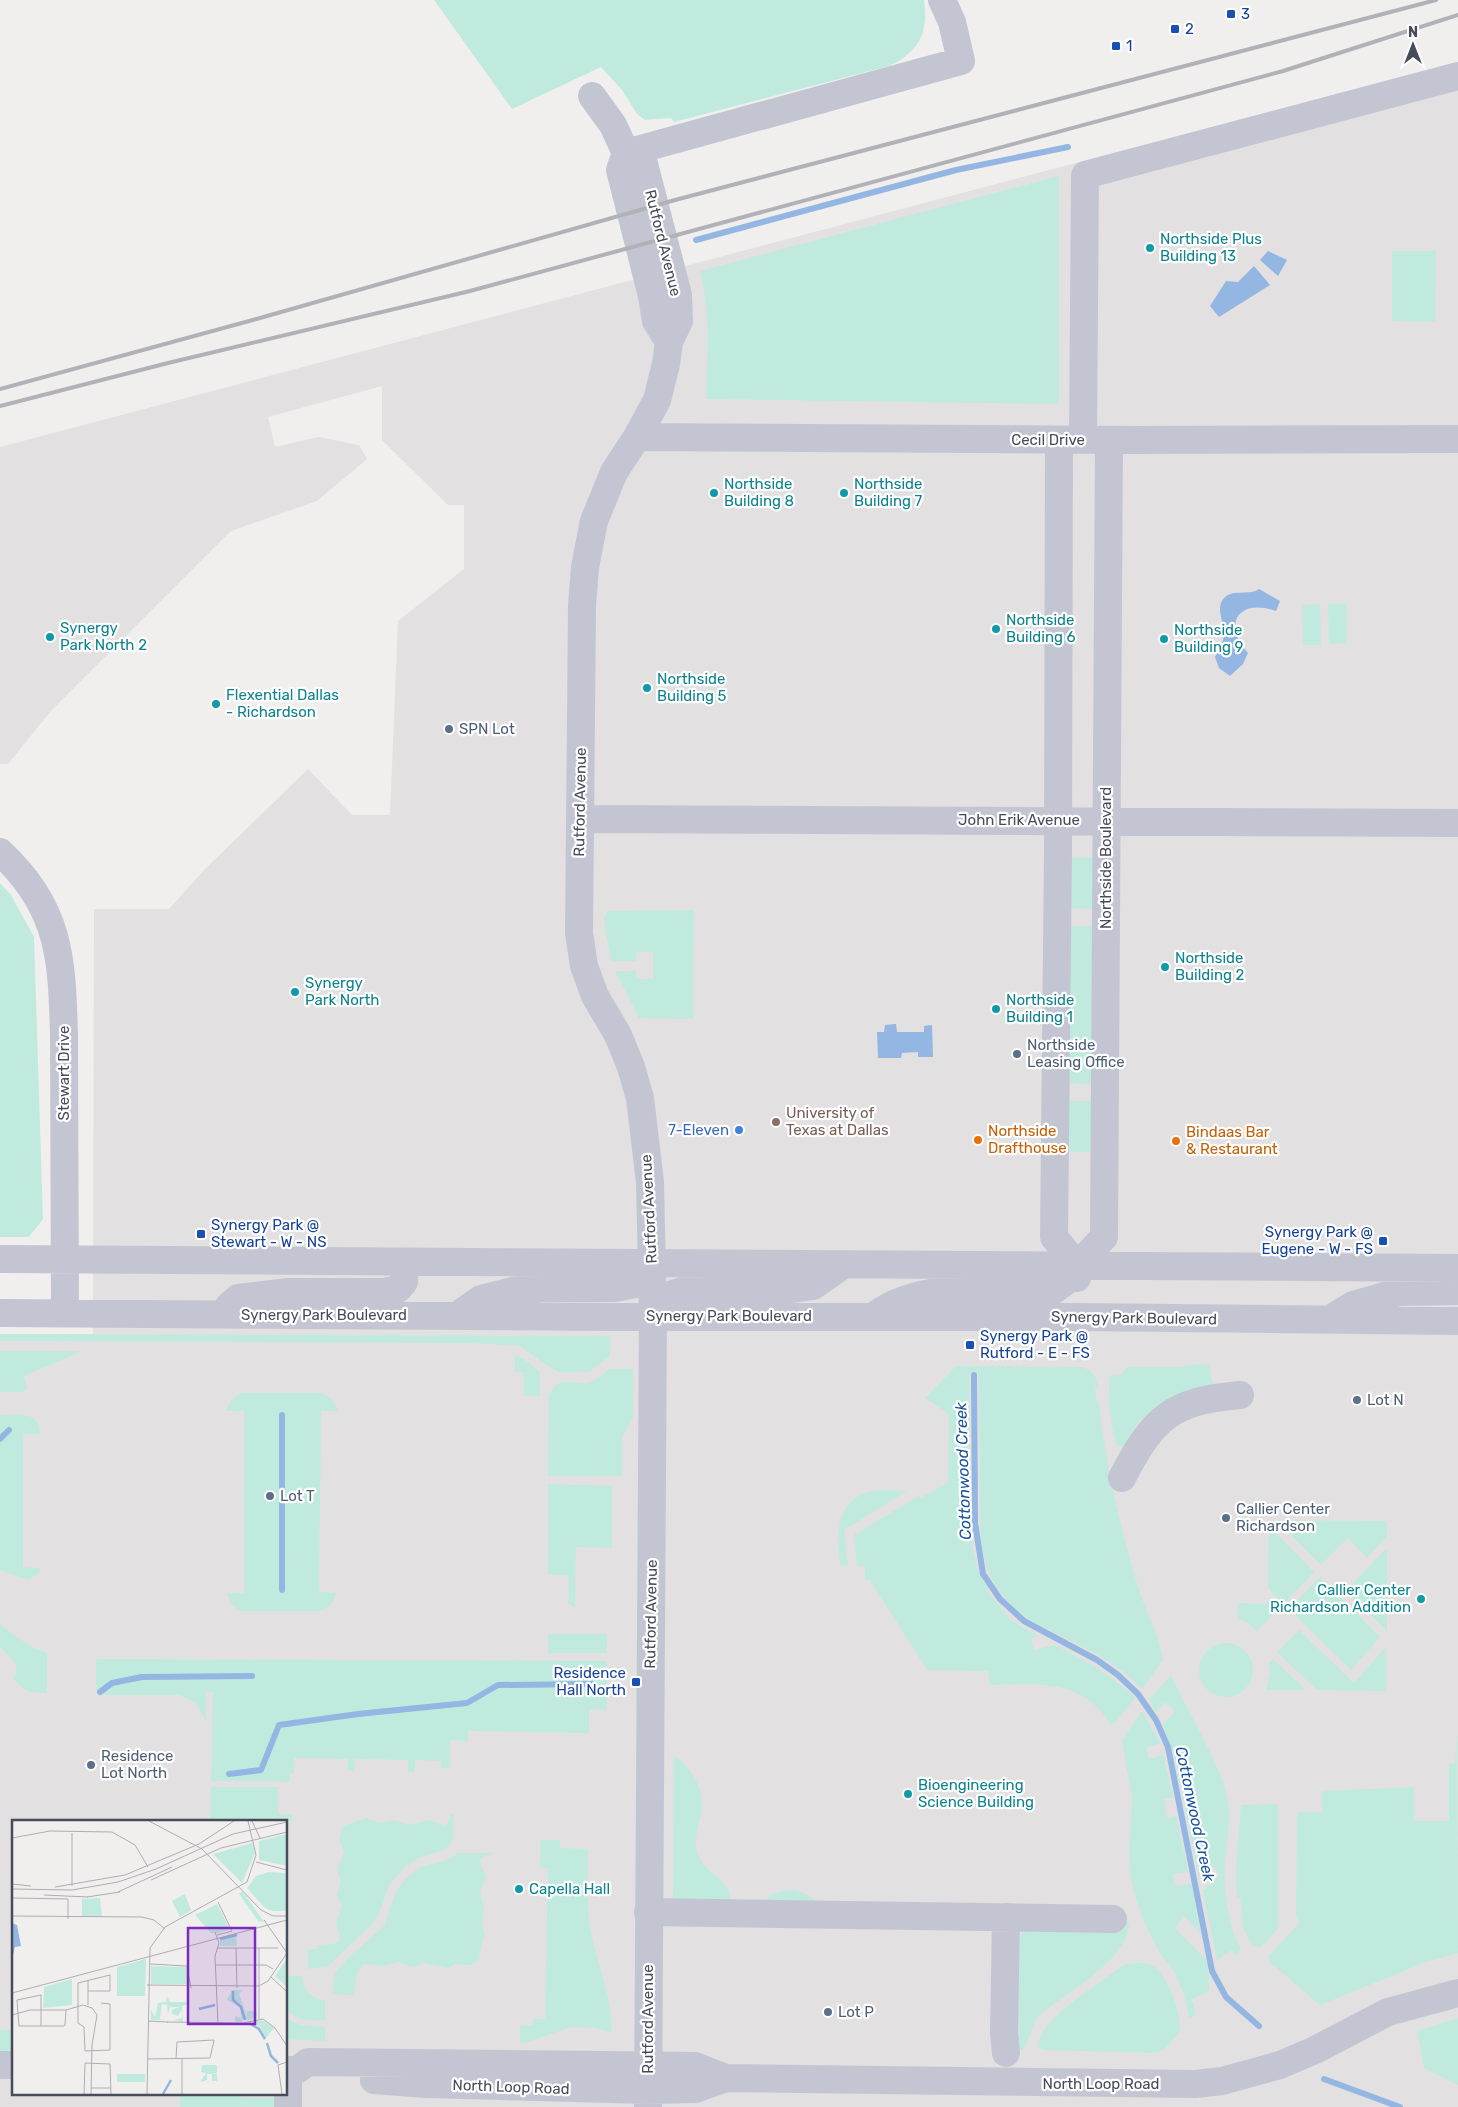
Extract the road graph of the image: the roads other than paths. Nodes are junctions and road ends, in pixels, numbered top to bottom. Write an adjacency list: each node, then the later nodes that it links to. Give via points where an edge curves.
1 (942, 0): 4 (street, via 952,22 961,61)
2 (1458, 76): 6 (street, via 1085,175)
3 (592, 96): 4 (street, via 613,125)
4 (626, 153): 5 (street, Rutford Avenue, via 620,170 656,321 669,342 657,400)
5 (637, 437): 6 (street, Cecil Drive); 8 (street, Rutford Avenue, via 604,494 586,557 582,606)
6 (1083, 440): 7 (street, Cecil Drive); 9 (street); 10 (street, Northside Boulevard)
7 (1458, 440)
8 (580, 819): 9 (street, John Erik Avenue); 16 (street, Rutford Avenue, via 579,933 584,966 595,996 618,1035 640,1098 650,1182)
9 (1058, 820): 10 (street, John Erik Avenue); 18 (street, via 1054,1238)
10 (1107, 821): 11 (street, John Erik Avenue); 18 (street, Northside Boulevard, via 1104,1238)
11 (1458, 823)
12 (0, 852): 14 (street, Stewart Drive, via 35,893 57,946 64,1037)
13 (0, 1259): 14 (street)
14 (64, 1259): 15 (street); 22 (street, Stewart Drive)
15 (405, 1262): 16 (street); 23 (street, via 404,1282 398,1289 384,1292 288,1292 238,1298)
16 (652, 1263): 17 (street); 24 (street, via 636,1284 615,1288 512,1291 481,1299); 25 (street, Rutford Avenue)
17 (843, 1265): 18 (street); 25 (street, via 813,1286 670,1294 659,1304)
18 (1076, 1266): 19 (street); 26 (street, Northside Boulevard, via 1066,1281 1054,1290 955,1290 914,1295 890,1304); 27 (street)
19 (1458, 1268)
20 (1458, 1291): 28 (street, via 1399,1292 1353,1305)
21 (0, 1313): 22 (street, Synergy Park Boulevard)
22 (65, 1313): 23 (street, Synergy Park Boulevard)
23 (217, 1314): 24 (street, Synergy Park Boulevard)
24 (456, 1316): 25 (street, Synergy Park Boulevard)
25 (654, 1316): 26 (street, Synergy Park Boulevard); 32 (street, Rutford Avenue)
26 (874, 1316): 27 (street, Synergy Park Boulevard)
27 (1077, 1317): 28 (street, Synergy Park Boulevard)
28 (1329, 1320): 29 (street, Synergy Park Boulevard)
29 (1458, 1322)
30 (1240, 1395): 31 (street, via 1201,1400 1166,1415 1150,1431)
31 (1122, 1478)
32 (648, 1912): 33 (street); 38 (street, Rutford Avenue)
33 (1006, 1917): 34 (street); 36 (street)
34 (1113, 1919)
35 (1458, 1993): 38 (street, North Loop Road, via 1388,2012 1280,2065 1213,2082 726,2078 695,2089)
36 (1006, 2053)
37 (291, 2070): 38 (street, North Loop Road, via 307,2077 426,2084); 39 (street)
38 (647, 2087)
39 (288, 2107)

